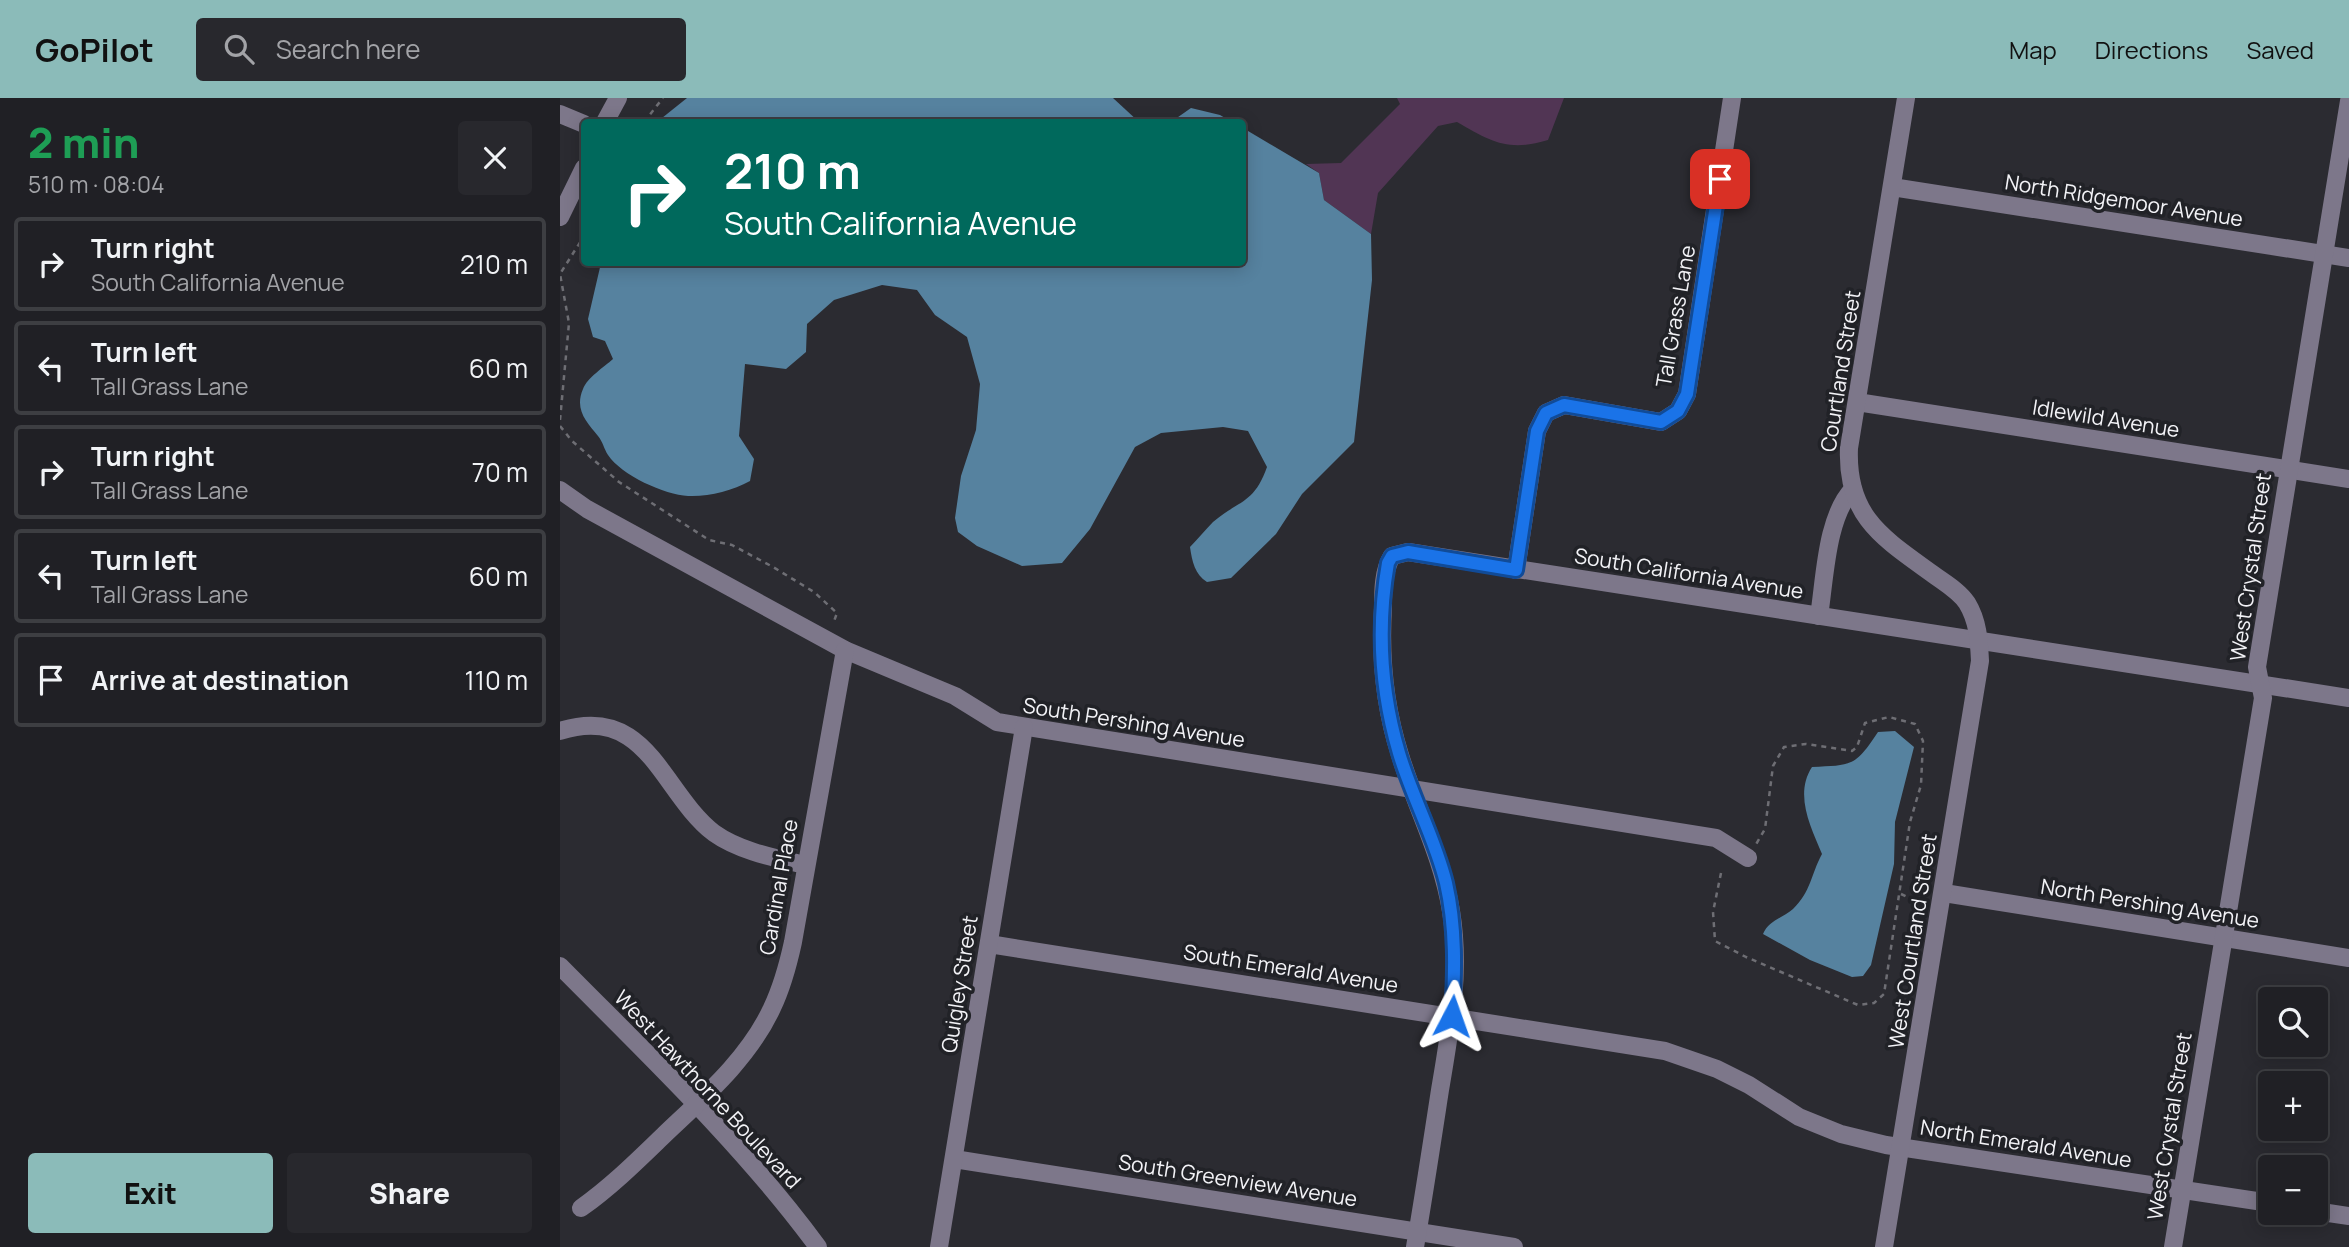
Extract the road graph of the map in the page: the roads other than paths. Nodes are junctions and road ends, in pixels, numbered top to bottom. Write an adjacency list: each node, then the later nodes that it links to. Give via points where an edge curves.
1 (618, 98): 6 (street)
2 (1732, 98): 18 (street, Tall Grass Lane, via 1687,394 1678,411 1661,422 1564,405 1546,413 1537,431)
3 (1906, 98): 9 (street, Courtland Street)
4 (2349, 101): 11 (street, West Crystal Street)
5 (560, 114): 7 (street)
6 (607, 119)
7 (581, 123)
8 (581, 174): 10 (street)
9 (1892, 187): 11 (street, North Ridgemoor Avenue); 13 (street, Courtland Street)
10 (560, 217)
11 (2323, 254): 12 (street, North Ridgemoor Avenue); 14 (street, West Crystal Street)
12 (2349, 258)
13 (1857, 402): 14 (street, Idlewild Avenue); 16 (street, Courtland Street, via 1850,447)
14 (2288, 470): 15 (street, Idlewild Avenue); 22 (street, West Crystal Street)
15 (2349, 479)
16 (1853, 489): 19 (street, via 1842,500 1832,533); 20 (street, Courtland Street, via 1866,519 1887,541 1967,603)
17 (560, 490): 21 (street, South Pershing Avenue)
18 (1516, 570): 19 (street, South California Avenue); 26 (street, South California Avenue, via 1408,552 1392,556 1388,563 1384,675 1400,755)
19 (1819, 616): 20 (street, South California Avenue)
20 (1979, 641): 22 (street, South California Avenue); 29 (street, West Courtland Street, via 1980,660)
21 (845, 650): 24 (street, South Pershing Avenue, via 955,696 997,722); 28 (street, Cardinal Place)
22 (2258, 685): 23 (street, South California Avenue); 30 (street, West Crystal Street, via 2263,698)
23 (2349, 698)
24 (1024, 727): 26 (street, South Pershing Avenue); 31 (street, Quigley Street)
25 (560, 731): 28 (street, via 588,726 625,734 650,754 697,816 723,839)
26 (1413, 789): 27 (street, South Pershing Avenue, via 1716,838); 34 (street, via 1438,854 1452,914)
27 (1748, 858)
28 (805, 865): 35 (street, Cardinal Place, via 793,942 772,1008 741,1057)
29 (1944, 893): 30 (street, North Pershing Avenue); 36 (street, West Courtland Street)
30 (2223, 938): 32 (street, North Pershing Avenue); 38 (street, West Crystal Street)
31 (989, 944): 34 (street, South Emerald Avenue); 37 (street, Quigley Street)
32 (2349, 958)
33 (560, 966): 35 (street, West Hawthorne Boulevard)
34 (1452, 1016): 36 (street, South Emerald Avenue, via 1665,1051 1749,1085 1799,1117 1841,1135); 43 (street)
35 (695, 1105): 40 (street, Cardinal Place); 44 (street, West Hawthorne Boulevard, via 779,1196)
36 (1900, 1146): 38 (street, North Emerald Avenue); 47 (street, West Courtland Street)
37 (954, 1158): 43 (street, South Greenview Avenue); 45 (street, Quigley Street)
38 (2182, 1190): 39 (street, North Emerald Avenue); 48 (street, West Crystal Street)
39 (2258, 1201)
40 (581, 1208)
41 (2328, 1213): 42 (street)
42 (2349, 1216)
43 (1416, 1239): 46 (street, South Greenview Avenue)
44 (813, 1245)
45 (939, 1247)
46 (1514, 1247)
47 (1884, 1247)
48 (2172, 1247)

